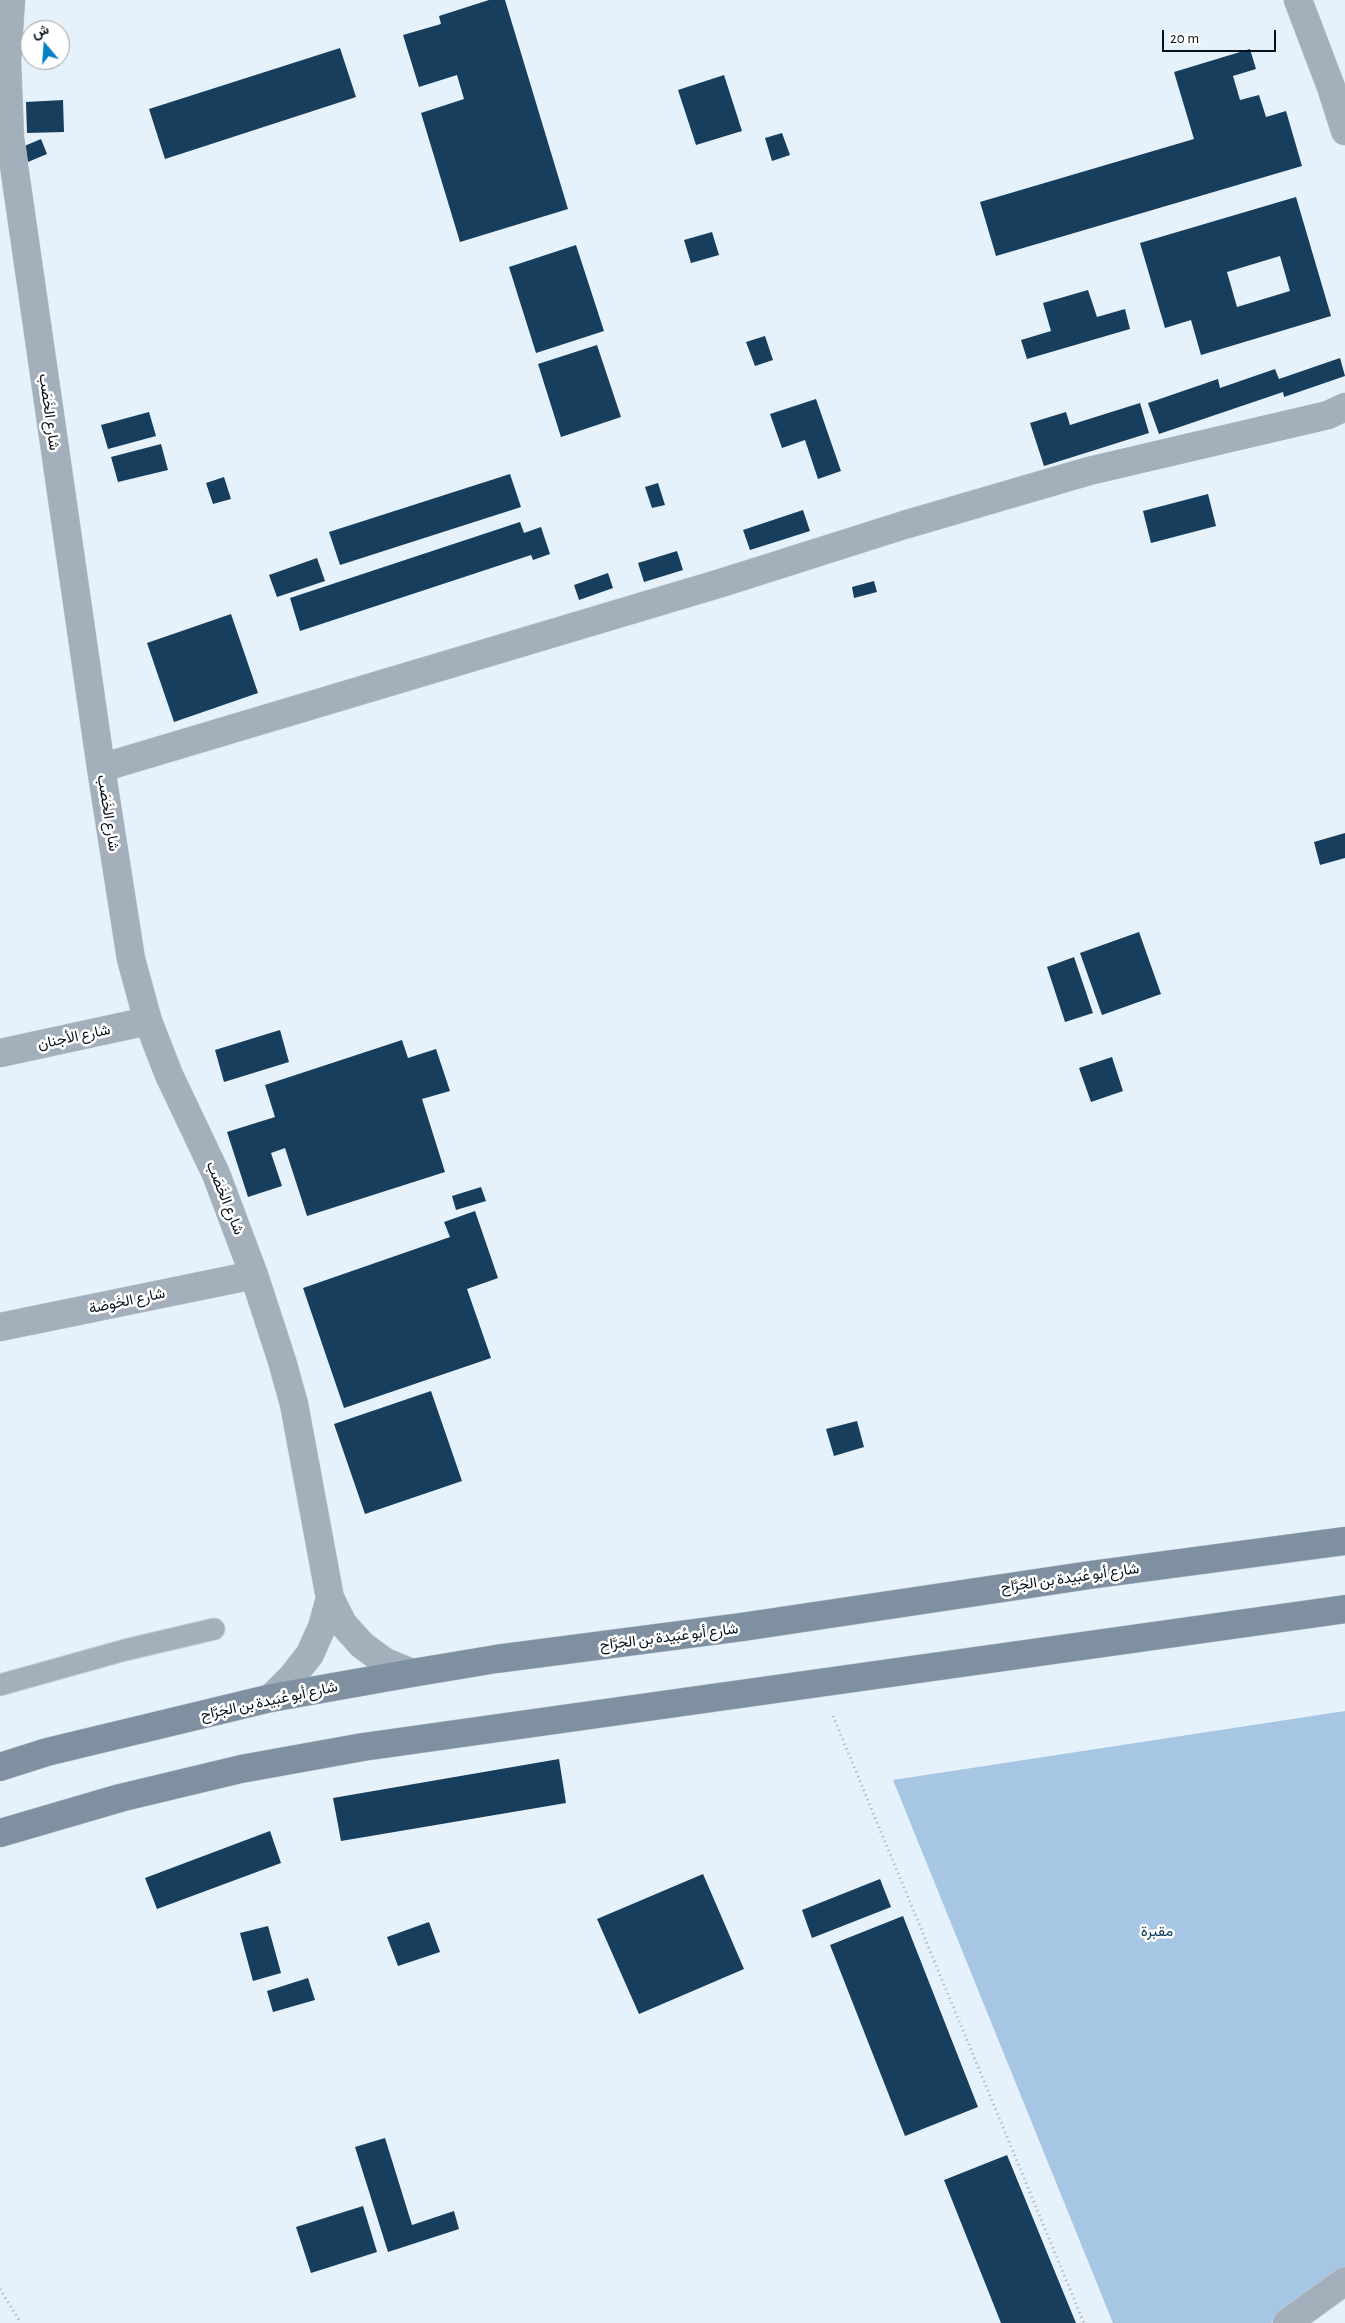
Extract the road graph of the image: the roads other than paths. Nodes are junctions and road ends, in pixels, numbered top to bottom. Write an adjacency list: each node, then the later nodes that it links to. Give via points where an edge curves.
1 (11, 0): 5 (street, شارع الخَصَب, via 7,60 10,138)
2 (1298, 0): 3 (street)
3 (1345, 131)
4 (1345, 407): 5 (street, via 1328,415 1089,471)
5 (101, 768): 6 (street, شارع الخَصَب, via 131,959)
6 (148, 1021): 7 (street, شارع الأجنان); 8 (street, شارع الخَصَب, via 169,1075 216,1174)
7 (0, 1052)
8 (254, 1274): 9 (street, شارع الخَوضة); 11 (street, شارع الخَصَب, via 294,1404)
9 (0, 1327)
10 (1345, 1541): 14 (main road, شارع أبو عُبَيدة بن الجَرَّاح)
11 (330, 1598): 14 (street, شارع الخَصَب, via 343,1624 362,1645 385,1662); 16 (street, شارع الخَصَب, via 310,1654)
12 (1345, 1609): 18 (main road, via 363,1747 241,1769 120,1798)
13 (214, 1629): 15 (lane)
14 (412, 1673): 16 (main road, شارع أبو عُبَيدة بن الجَرَّاح)
15 (0, 1685)
16 (271, 1698): 17 (main road, شارع أبو عُبَيدة بن الجَرَّاح, via 47,1752)
17 (0, 1767)
18 (0, 1833)
19 (1345, 2281): 20 (street)
20 (1287, 2323)

